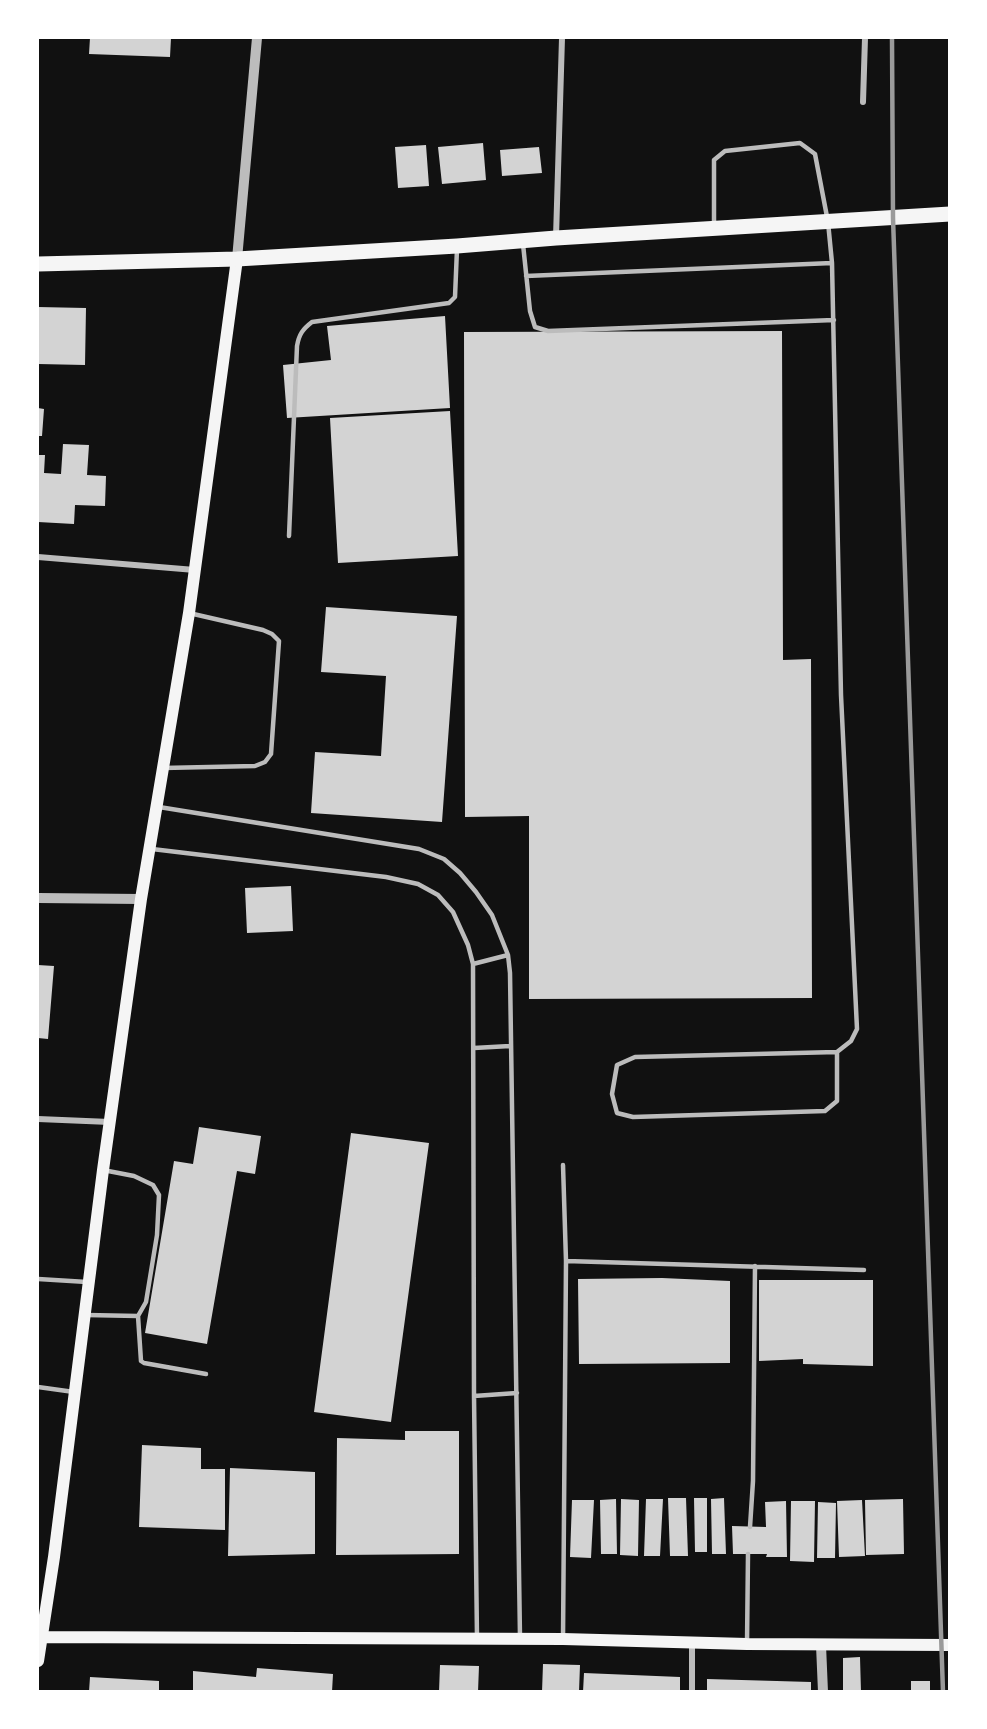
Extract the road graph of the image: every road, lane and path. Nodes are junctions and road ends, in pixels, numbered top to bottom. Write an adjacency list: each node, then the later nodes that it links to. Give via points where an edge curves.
1 (257, 38): 11 (street)
2 (562, 38): 8 (street)
3 (865, 38): 4 (street)
4 (863, 102)
5 (950, 214): 6 (main road)
6 (828, 222): 7 (main road); 7 (lane, via 815,154 800,143 725,151 714,160); 12 (lane)
7 (714, 229): 8 (main road)
8 (556, 238): 9 (main road)
9 (523, 240): 10 (main road); 14 (lane)
10 (457, 246): 11 (main road); 16 (lane, via 455,297 449,303 312,322 299,336)
11 (237, 259): 13 (main road); 18 (main road)
12 (832, 263): 14 (lane); 15 (lane)
13 (38, 264)
14 (526, 276): 15 (lane, via 535,327 548,331)
15 (834, 320): 29 (lane, via 841,695 857,1029 851,1041)
16 (289, 536)
17 (38, 557): 18 (street)
18 (195, 570): 19 (main road)
19 (189, 613): 20 (main road); 20 (lane, via 263,630 279,640 271,754 255,765)
20 (162, 768): 21 (main road)
21 (156, 807): 22 (main road); 25 (lane, via 419,849 444,859 460,873 492,915)
22 (150, 848): 24 (main road); 26 (lane, via 418,884 438,895 453,912)
23 (38, 898): 24 (street)
24 (141, 899): 31 (main road)
25 (508, 955): 26 (lane); 27 (lane)
26 (473, 964): 28 (lane)
27 (510, 1046): 28 (lane); 44 (lane)
28 (474, 1048): 45 (lane)
29 (837, 1053): 29 (lane, via 635,1057 617,1065 612,1094 617,1113 633,1117 825,1110 837,1101)
30 (38, 1119): 31 (street)
31 (110, 1122): 33 (main road)
32 (563, 1164): 34 (lane)
33 (103, 1170): 38 (main road); 40 (lane, via 134,1176 153,1185 159,1195 146,1302)
34 (566, 1260): 35 (lane); 51 (lane)
35 (755, 1266): 36 (lane); 46 (lane)
36 (864, 1270)
37 (38, 1279): 38 (lane)
38 (90, 1282): 39 (main road)
39 (86, 1315): 40 (lane); 43 (main road)
40 (138, 1316): 41 (lane, via 141,1361)
41 (206, 1374)
42 (38, 1387): 43 (lane)
43 (76, 1392): 48 (main road)
44 (517, 1393): 45 (lane); 50 (lane)
45 (474, 1396): 49 (lane)
46 (750, 1527)
47 (748, 1554): 53 (lane)
48 (39, 1637): 49 (main road); 56 (main road)
49 (477, 1638): 50 (main road)
50 (520, 1639): 51 (main road)
51 (563, 1639): 52 (main road)
52 (692, 1642): 53 (main road); 57 (street)
53 (747, 1644): 54 (main road)
54 (821, 1645): 55 (main road); 58 (street)
55 (950, 1645)
56 (38, 1661)
57 (692, 1692)
58 (823, 1692)

